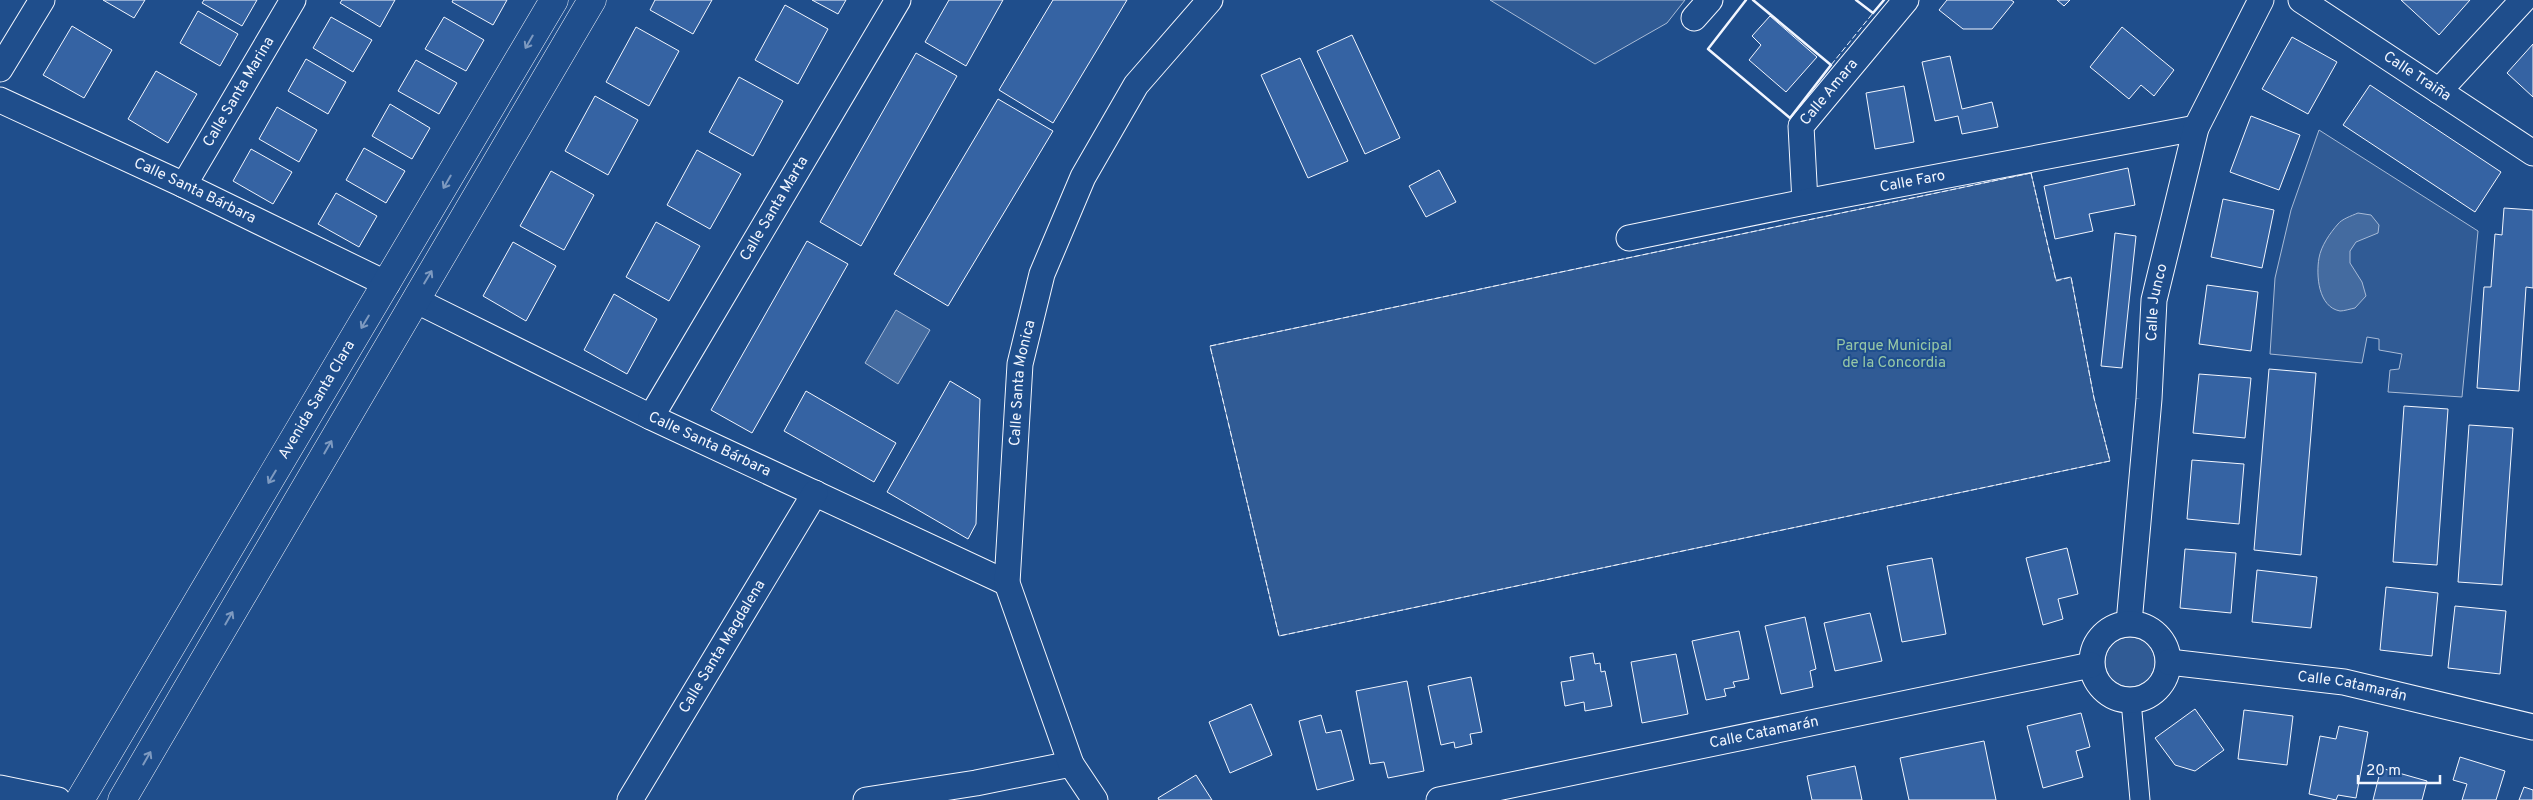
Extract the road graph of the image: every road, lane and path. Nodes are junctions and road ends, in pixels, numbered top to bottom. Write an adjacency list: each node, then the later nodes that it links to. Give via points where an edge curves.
1 (42, 0): 11 (street)
2 (293, 0): 16 (street, Calle Santa Marina)
3 (554, 0): 19 (street, Avenida Santa Clara, one-way to 19)
4 (592, 0): 20 (street, Avenida Santa Clara, one-way to 4)
5 (898, 0): 21 (street, Calle Santa Marta)
6 (1210, 0): 23 (street, Calle Santa Monica, via 1136,84 1082,178 1042,274 1020,364)
7 (1906, 0): 17 (street, Calle Amara, via 1801,126)
8 (2261, 0): 14 (street, Calle Junco)
9 (2301, 0): 12 (street, Calle Traiña)
10 (2523, 0): 12 (street)
11 (0, 69)
12 (2439, 91): 15 (street, Calle Traiña)
13 (0, 100): 16 (street, Calle Santa Bárbara)
14 (2196, 128): 17 (street, Calle Faro); 24 (street, Calle Junco, via 2154,300)
15 (2533, 153)
16 (184, 185): 19 (street, Calle Santa Bárbara)
17 (1805, 202): 18 (street, Calle Faro)
18 (1629, 238)
19 (387, 284): 32 (street, Avenida Santa Clara, one-way to 32)
20 (414, 300): 21 (street, Calle Santa Bárbara); 33 (street, Avenida Santa Clara, one-way to 20)
21 (651, 417): 22 (street, Calle Santa Bárbara)
22 (815, 493): 23 (street, Calle Santa Bárbara); 34 (street, Calle Santa Magdalena)
23 (1007, 583): 29 (street, Calle Santa Monica)
24 (2130, 623): 25 (street, via 2152,630 2161,639); 26 (street, via 2117,625 2097,640)
25 (2169, 662): 27 (street, via 2167,674 2157,689); 28 (street, Calle Catamarán, via 2344,682)
26 (2091, 665): 27 (street, via 2097,681 2109,694); 37 (street, Calle Catamarán)
27 (2131, 701): 38 (street)
28 (2533, 727)
29 (1071, 764): 35 (street); 36 (street, Calle Santa Monica)
30 (0, 788): 31 (street)
31 (58, 800)
32 (80, 800)
33 (122, 800)
34 (630, 800)
35 (866, 800)
36 (1095, 800)
37 (1439, 800)
38 (2140, 800)

